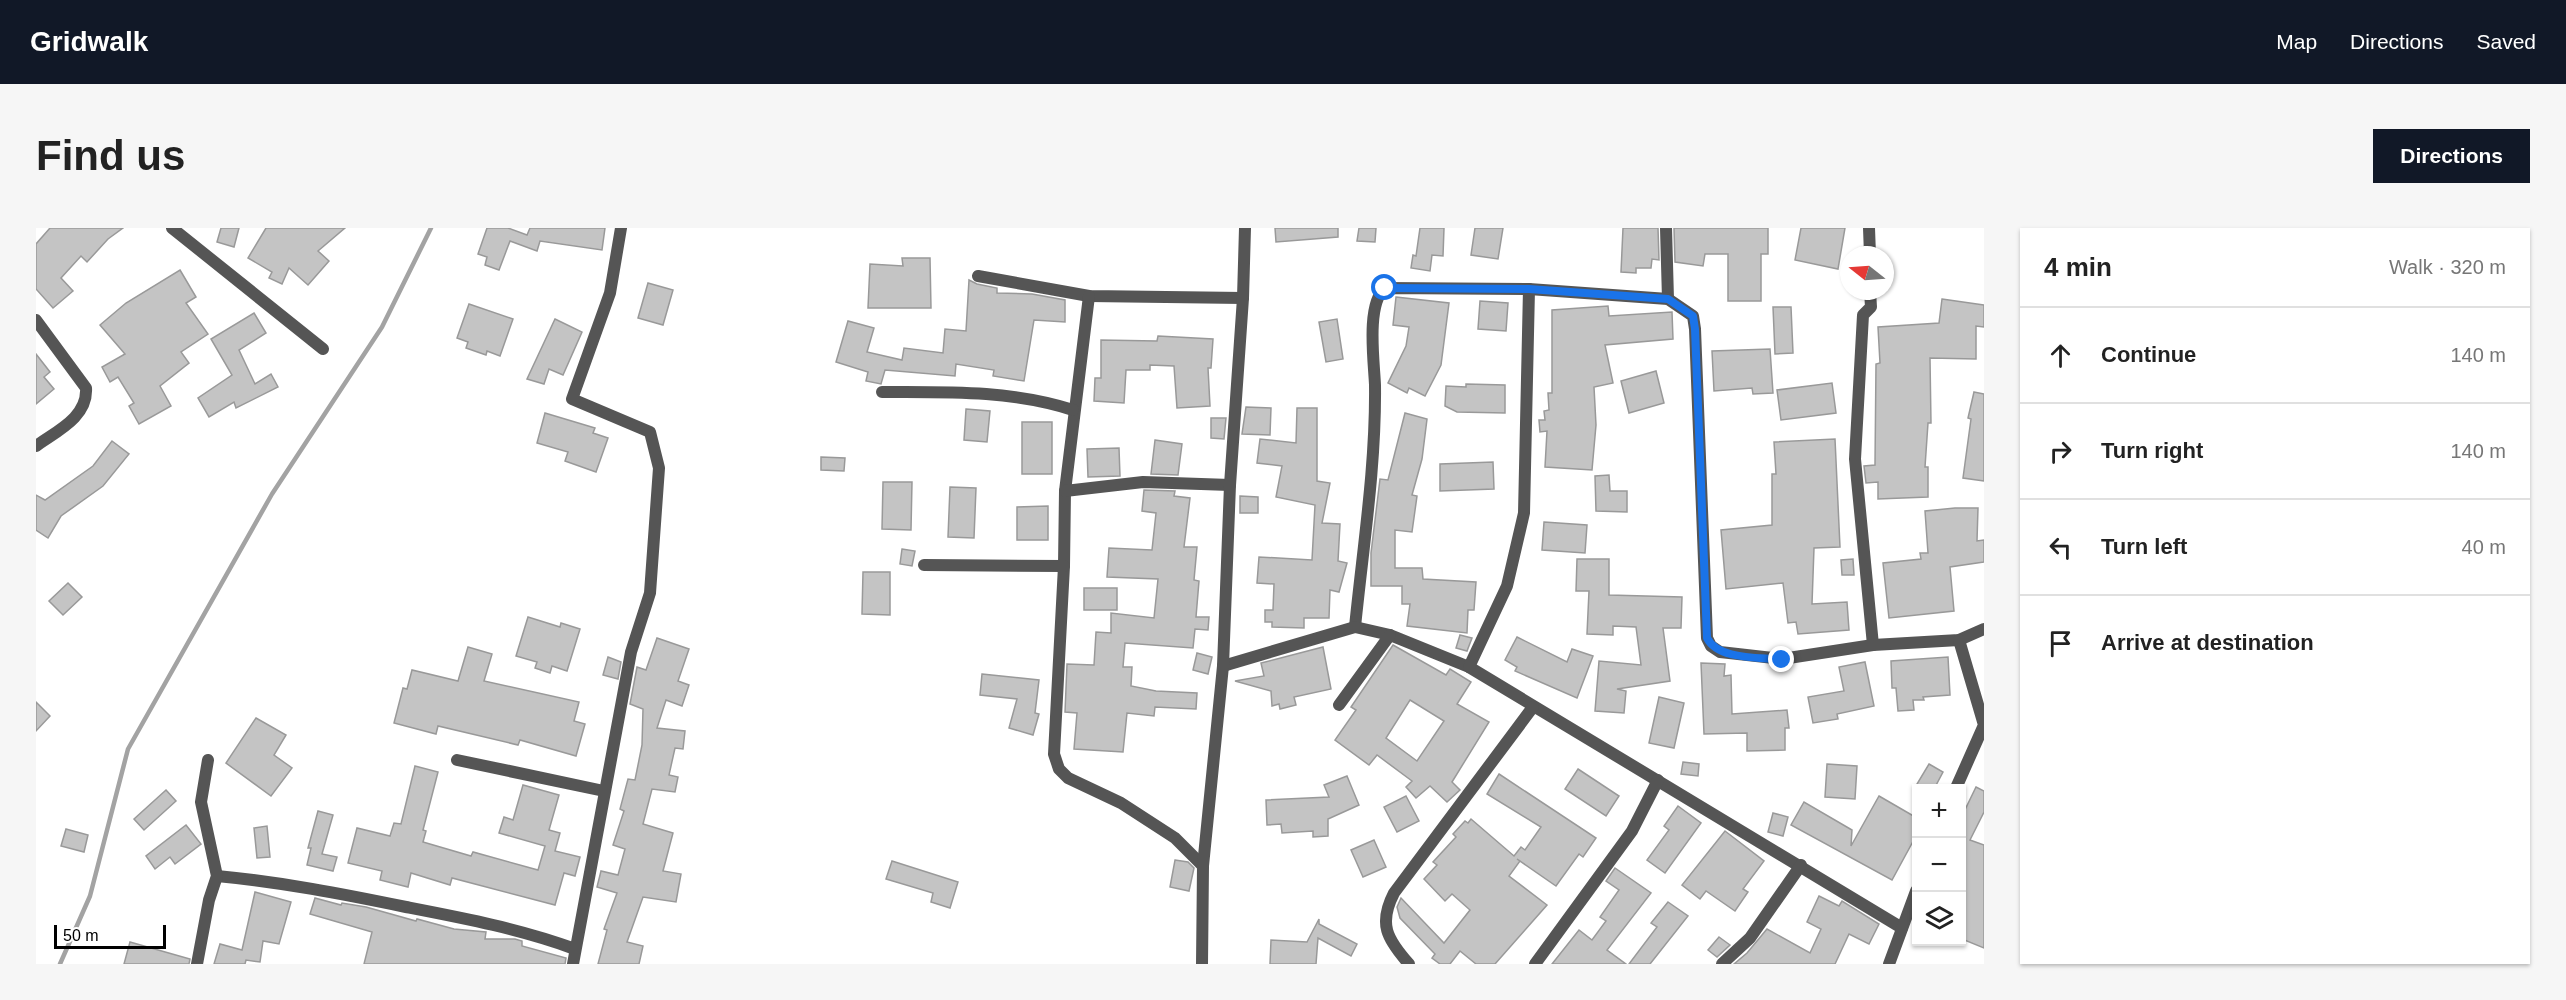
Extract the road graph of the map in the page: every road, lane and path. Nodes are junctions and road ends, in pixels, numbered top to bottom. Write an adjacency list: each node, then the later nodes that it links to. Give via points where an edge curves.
1 (172, 228): 14 (street)
2 (621, 228): 36 (street, via 610,293 573,399 650,432 659,468 650,593 631,652)
3 (1245, 228): 10 (street)
4 (1666, 228): 11 (street)
5 (1869, 228): 6 (street)
6 (1870, 246)
7 (978, 276): 9 (street)
8 (1529, 289): 11 (street); 23 (street, via 1385,288 1378,294 1374,314 1376,427); 28 (street, via 1524,513 1507,586)
9 (1089, 296): 10 (street); 16 (street)
10 (1244, 298): 18 (street)
11 (1668, 299): 26 (street, via 1693,316 1695,329 1707,638 1711,646 1720,652 1782,660)
12 (1871, 300): 26 (street, via 1871,307 1863,315 1855,459)
13 (36, 320): 17 (street, via 86,388 87,401 79,415)
14 (323, 350)
15 (882, 392): 16 (street, via 977,393 1039,399)
16 (1073, 410): 19 (street)
17 (36, 446)
18 (1230, 485): 19 (street, via 1143,482); 27 (street)
19 (1065, 491): 21 (street)
20 (924, 565): 21 (street)
21 (1064, 566): 38 (street, via 1054,754 1059,769 1068,778 1120,803 1176,838)
22 (1983, 626): 25 (street)
23 (1355, 627): 24 (street); 27 (street)
24 (1390, 635): 28 (street); 29 (street)
25 (1959, 640): 26 (street); 31 (street)
26 (1874, 645)
27 (1223, 666): 38 (street)
28 (1469, 667): 30 (street)
29 (1339, 705)
30 (1533, 707): 34 (street); 46 (street, via 1387,907 1384,925 1394,947)
31 (1984, 725): 35 (street)
32 (208, 760): 39 (street, via 201,802)
33 (457, 760): 36 (street)
34 (1658, 780): 37 (street); 47 (street, via 1632,831)
35 (1958, 784)
36 (604, 791): 42 (street)
37 (1801, 865): 41 (street); 48 (street, via 1750,938)
38 (1203, 866): 45 (street)
39 (217, 876): 42 (street, via 282,882 432,912 541,936); 43 (street, via 208,900)
40 (1917, 892): 41 (street)
41 (1902, 928): 49 (street)
42 (575, 949): 44 (street)
43 (197, 964)
44 (573, 964)
45 (1202, 964)
46 (1409, 964)
47 (1535, 964)
48 (1722, 964)
49 (1889, 964)

